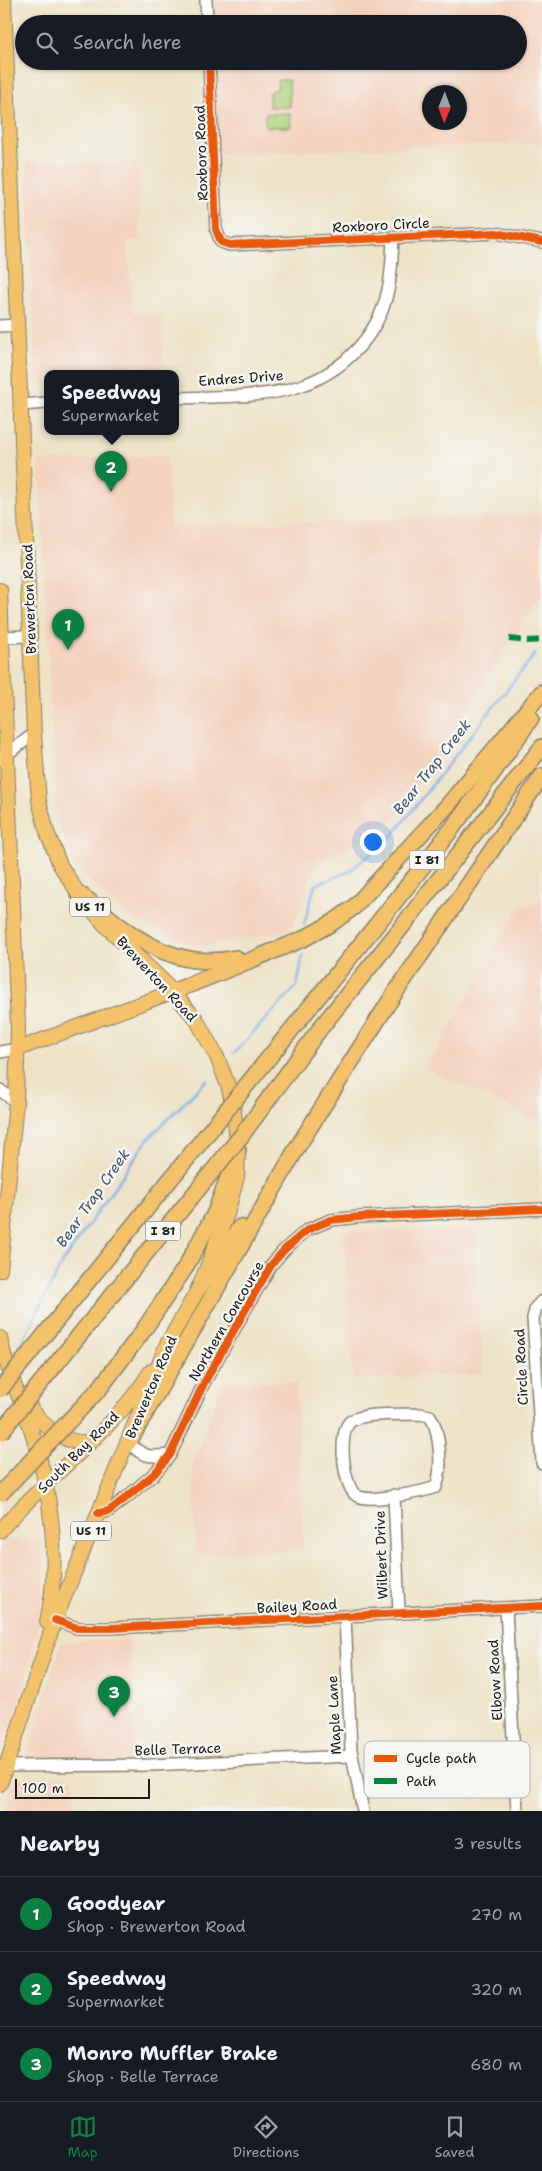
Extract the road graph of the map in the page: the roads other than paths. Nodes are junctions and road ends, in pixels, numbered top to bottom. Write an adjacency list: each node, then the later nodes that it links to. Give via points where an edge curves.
1 (4, 0): 5 (main road, Brewerton Road / US 11)
2 (206, 0): 3 (street)
3 (207, 15)
4 (209, 70): 7 (street, Roxboro Road, via 216,229)
5 (4, 73): 9 (main road, Brewerton Road / US 11)
6 (393, 237): 7 (street, Roxboro Circle, via 230,245); 8 (street, Roxboro Circle, via 496,233); 11 (street, Endres Drive, via 388,294 380,314 366,339 330,374 295,388 270,393)
7 (221, 242)
8 (542, 242)
9 (18, 325): 10 (street); 13 (main road, Brewerton Road / US 11)
10 (0, 326)
11 (179, 398)
12 (44, 403): 13 (street)
13 (21, 405): 15 (main road, Brewerton Road / US 11)
14 (0, 590): 16 (main road, Brewerton Road)
15 (30, 636): 16 (street); 19 (main road, Brewerton Road / US 11)
16 (1, 637): 21 (main road, Brewerton Road)
17 (542, 692): 24 (highway, via 448,805 354,907 332,924)
18 (542, 702): 40 (highway, I 81, bridge, via 494,774 387,912)
19 (34, 734): 21 (street); 23 (main road, Brewerton Road / US 11, via 38,791 47,832 60,865)
20 (542, 747): 42 (highway, I 81, bridge, via 322,1026 242,1135)
21 (3, 757): 26 (main road, Brewerton Road, via 14,898)
22 (542, 776): 30 (highway, via 389,1002)
23 (78, 893): 24 (highway, via 150,946 192,960 218,962); 25 (main road, Brewerton Road / US 11)
24 (275, 950): 25 (highway)
25 (172, 992): 26 (main road); 31 (main road, Brewerton Road / US 11, via 196,1019 217,1057 231,1096)
26 (18, 1049): 27 (street); 29 (main road, Brewerton Road)
27 (0, 1052)
28 (0, 1090): 29 (street)
29 (16, 1102): 32 (main road, Brewerton Road)
30 (298, 1146): 36 (highway); 44 (highway)
31 (238, 1150): 36 (main road, Brewerton Road / US 11, via 237,1177 227,1214); 48 (highway, bridge, via 215,1213 185,1268 144,1331 100,1388)
32 (8, 1192): 34 (main road); 35 (main road, Brewerton Road)
33 (542, 1209): 45 (street, Northern Concourse, via 359,1217 331,1220 307,1230 272,1264 204,1383)
34 (0, 1227)
35 (0, 1270)
36 (199, 1288): 39 (main road, Brewerton Road / US 11)
37 (542, 1301): 46 (street, Circle Road, via 533,1318)
38 (0, 1338): 41 (main road, Brewerton Road / US 11)
39 (167, 1344): 43 (main road, South Bay Road, via 144,1381); 44 (main road, Brewerton Road / US 11)
40 (0, 1390)
41 (17, 1390): 43 (main road, via 47,1428 79,1443); 47 (main road, Brewerton Road / US 11)
42 (0, 1433)
43 (89, 1442): 47 (main road, South Bay Road)
44 (129, 1442): 45 (street, via 141,1454); 50 (main road, Brewerton Road / US 11)
45 (170, 1455): 50 (street, Northern Concourse, via 156,1473 127,1497 109,1511)
46 (542, 1463)
47 (46, 1483): 51 (main road, South Bay Road); 52 (main road, Brewerton Road / US 11, via 53,1549)
48 (0, 1494)
49 (394, 1495): 49 (street, Wilbert Drive, via 361,1497 350,1490 344,1430 350,1422 362,1417 430,1416 435,1424 440,1479 436,1487 426,1491); 55 (street, Wilbert Drive)
50 (98, 1513): 57 (main road, Brewerton Road / US 11)
51 (0, 1531)
52 (51, 1604): 57 (main road); 58 (main road, Brewerton Road / US 11)
53 (542, 1606): 54 (street, Bailey Road)
54 (506, 1608): 55 (street, Bailey Road); 59 (street, Elbow Road)
55 (398, 1614): 56 (street, Bailey Road)
56 (344, 1616): 57 (street, Bailey Road, via 111,1628 78,1628); 60 (street, Maple Lane)
57 (55, 1620): 58 (main road, Brewerton Road / US 11)
58 (30, 1693): 61 (main road, Brewerton Road / US 11)
59 (513, 1741)
60 (351, 1756): 61 (street, Belle Terrace, via 150,1765); 64 (street, Maple Lane)
61 (6, 1766): 62 (main road, Brewerton Road / US 11)
62 (0, 1784)
63 (516, 1798): 65 (street, Elbow Road)
64 (363, 1811)
65 (517, 1811)

